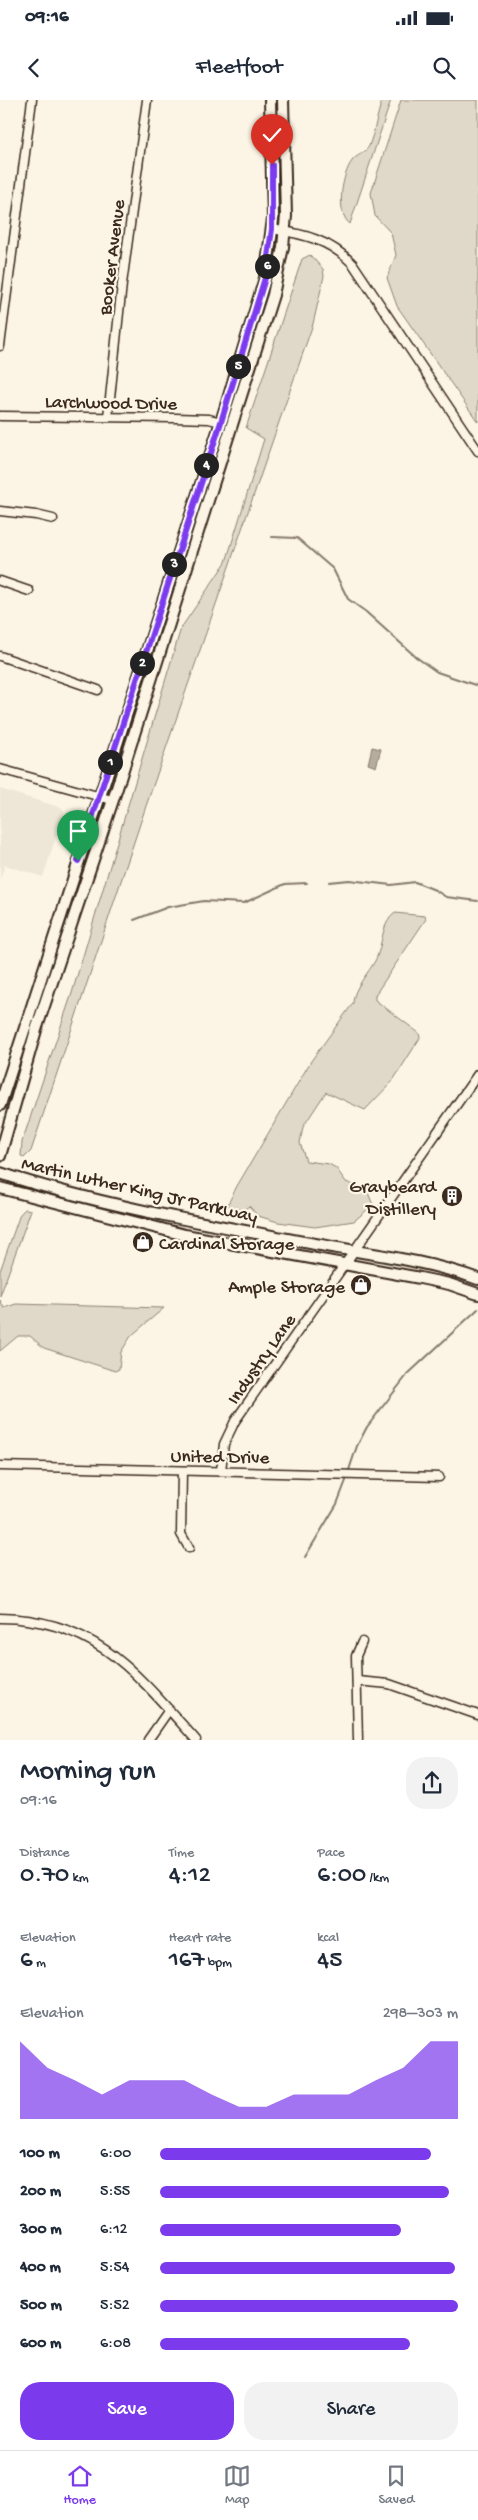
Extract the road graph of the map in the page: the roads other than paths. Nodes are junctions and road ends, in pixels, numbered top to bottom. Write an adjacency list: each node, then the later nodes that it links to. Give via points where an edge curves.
1 (32, 100): 7 (street)
2 (147, 100): 9 (street, Booker Avenue)
3 (270, 100): 5 (main road)
4 (283, 100): 6 (main road)
5 (272, 229): 6 (street); 10 (main road, via 265,278)
6 (285, 231): 11 (street, via 320,240 338,250 352,264); 20 (main road, via 268,313)
7 (0, 346)
8 (0, 416): 9 (street, Larchwood Drive)
9 (108, 418): 10 (street, Larchwood Drive, via 200,418)
10 (221, 422): 19 (main road)
11 (478, 451)
12 (0, 511): 13 (street)
13 (53, 519)
14 (0, 581): 15 (street)
15 (29, 590)
16 (0, 656): 17 (street)
17 (98, 690)
18 (0, 769): 19 (street)
19 (99, 796): 20 (street); 22 (main road)
20 (112, 800): 23 (main road, via 36,1030)
21 (478, 1074): 26 (street, Industry Lane)
22 (0, 1105)
23 (0, 1156)
24 (0, 1173): 26 (main road, Martin Luther King Jr Parkway, via 177,1218)
25 (0, 1188): 27 (main road, Martin Luther King Jr Parkway, via 176,1233)
26 (355, 1251): 27 (street, Industry Lane); 28 (main road, Martin Luther King Jr Parkway, via 431,1265)
27 (346, 1264): 29 (main road, Martin Luther King Jr Parkway, via 449,1284); 32 (street, Industry Lane, via 235,1421 222,1450)
28 (478, 1279)
29 (478, 1294)
30 (0, 1466): 31 (street, United Drive)
31 (182, 1471): 32 (street, United Drive); 34 (street, via 181,1534)
32 (221, 1471): 33 (street, United Drive)
33 (440, 1477)
34 (189, 1548)
35 (0, 1618): 38 (street, via 36,1620 81,1635 118,1660)
36 (362, 1642): 37 (street, via 356,1656)
37 (357, 1681): 39 (street, via 389,1684); 42 (street)
38 (169, 1710): 40 (street); 41 (street)
39 (478, 1715)
40 (148, 1740)
41 (196, 1740)
42 (358, 1740)

